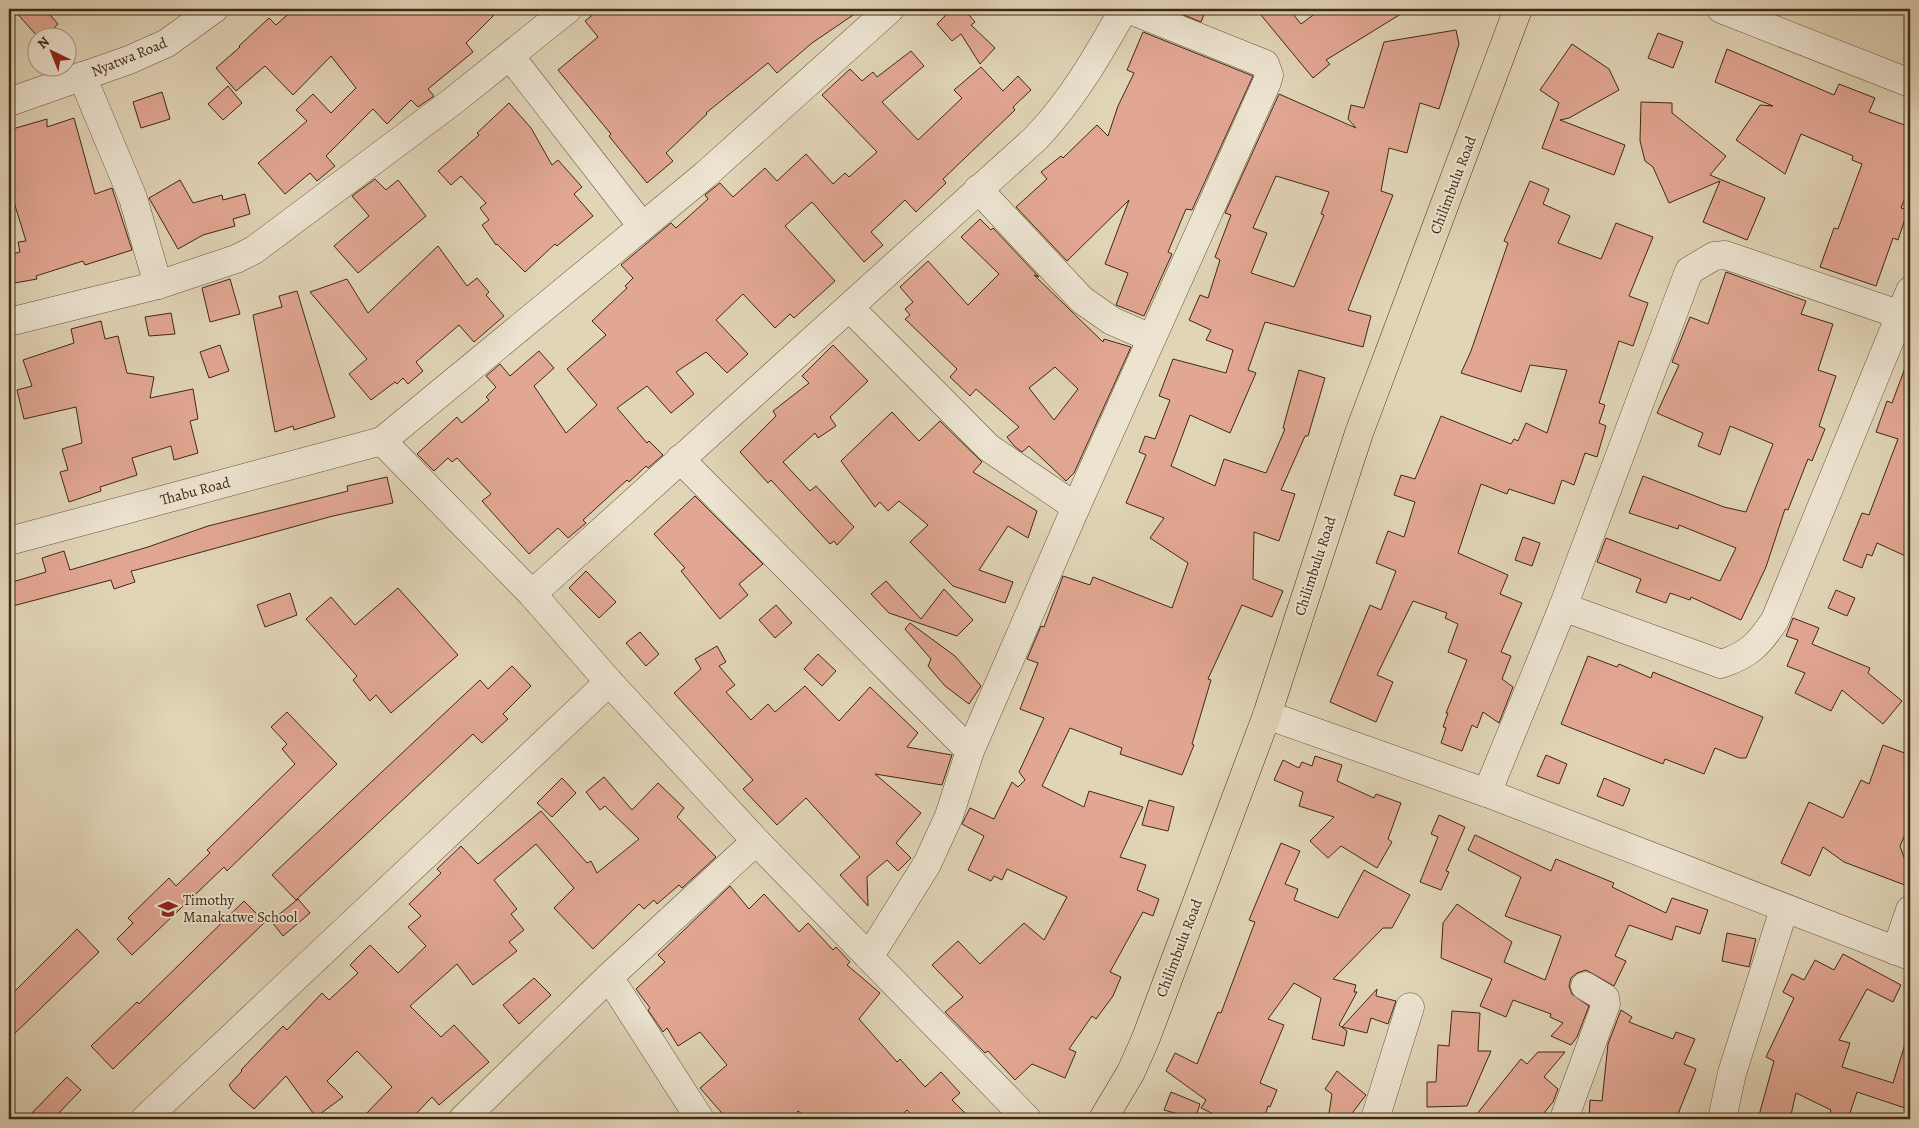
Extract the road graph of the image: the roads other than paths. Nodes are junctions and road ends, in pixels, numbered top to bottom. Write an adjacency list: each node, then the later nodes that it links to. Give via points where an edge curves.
1 (214, 9): 9 (street, Nyatwa Road, via 167,44)
2 (568, 9): 8 (street)
3 (890, 9): 13 (street, via 705,175)
4 (1124, 9): 12 (street, via 1082,82 1059,114)
5 (1128, 9): 18 (street, via 1265,64 1269,75 1173,294)
6 (1518, 9): 26 (main road, Chilimbulu Road, via 1358,434)
7 (1721, 9): 10 (street)
8 (510, 56): 13 (street); 14 (street, via 254,250)
9 (82, 76): 11 (street, Nyatwa Road); 14 (street, via 133,198)
10 (1910, 83)
11 (9, 102)
12 (978, 189): 16 (street); 18 (street, via 1082,300 1112,321)
13 (642, 226): 19 (street)
14 (158, 285): 17 (street)
15 (1906, 303): 24 (street, via 1776,620 1760,642 1740,658 1721,664); 24 (street, via 1725,255 1714,256 1689,271)
16 (850, 308): 20 (street); 21 (street, via 989,448)
17 (9, 322)
18 (1150, 338): 21 (street)
19 (382, 441): 22 (street, Thabu Road); 23 (street)
20 (680, 459): 23 (street); 27 (street)
21 (1076, 507): 27 (street)
22 (9, 541)
23 (532, 594): 25 (street)
24 (1563, 608): 28 (street)
25 (609, 682): 29 (street); 37 (street)
26 (1267, 715): 28 (street); 41 (main road, Chilimbulu Road, via 1146,1038 1131,1072)
27 (970, 752): 33 (street, via 949,816 927,864)
28 (1487, 793): 30 (street)
29 (756, 841): 33 (street); 34 (street)
30 (1784, 909): 32 (street); 44 (street, via 1732,1073)
31 (1910, 910): 32 (street)
32 (1903, 954)
33 (869, 957): 40 (street)
34 (610, 977): 38 (street); 39 (street)
35 (1585, 986): 43 (street, via 1605,998 1606,1004)
36 (1410, 1007): 42 (street)
37 (145, 1119)
38 (463, 1119)
39 (700, 1119)
40 (1027, 1119)
41 (1103, 1119)
42 (1375, 1119)
43 (1564, 1119)
44 (1722, 1119)

